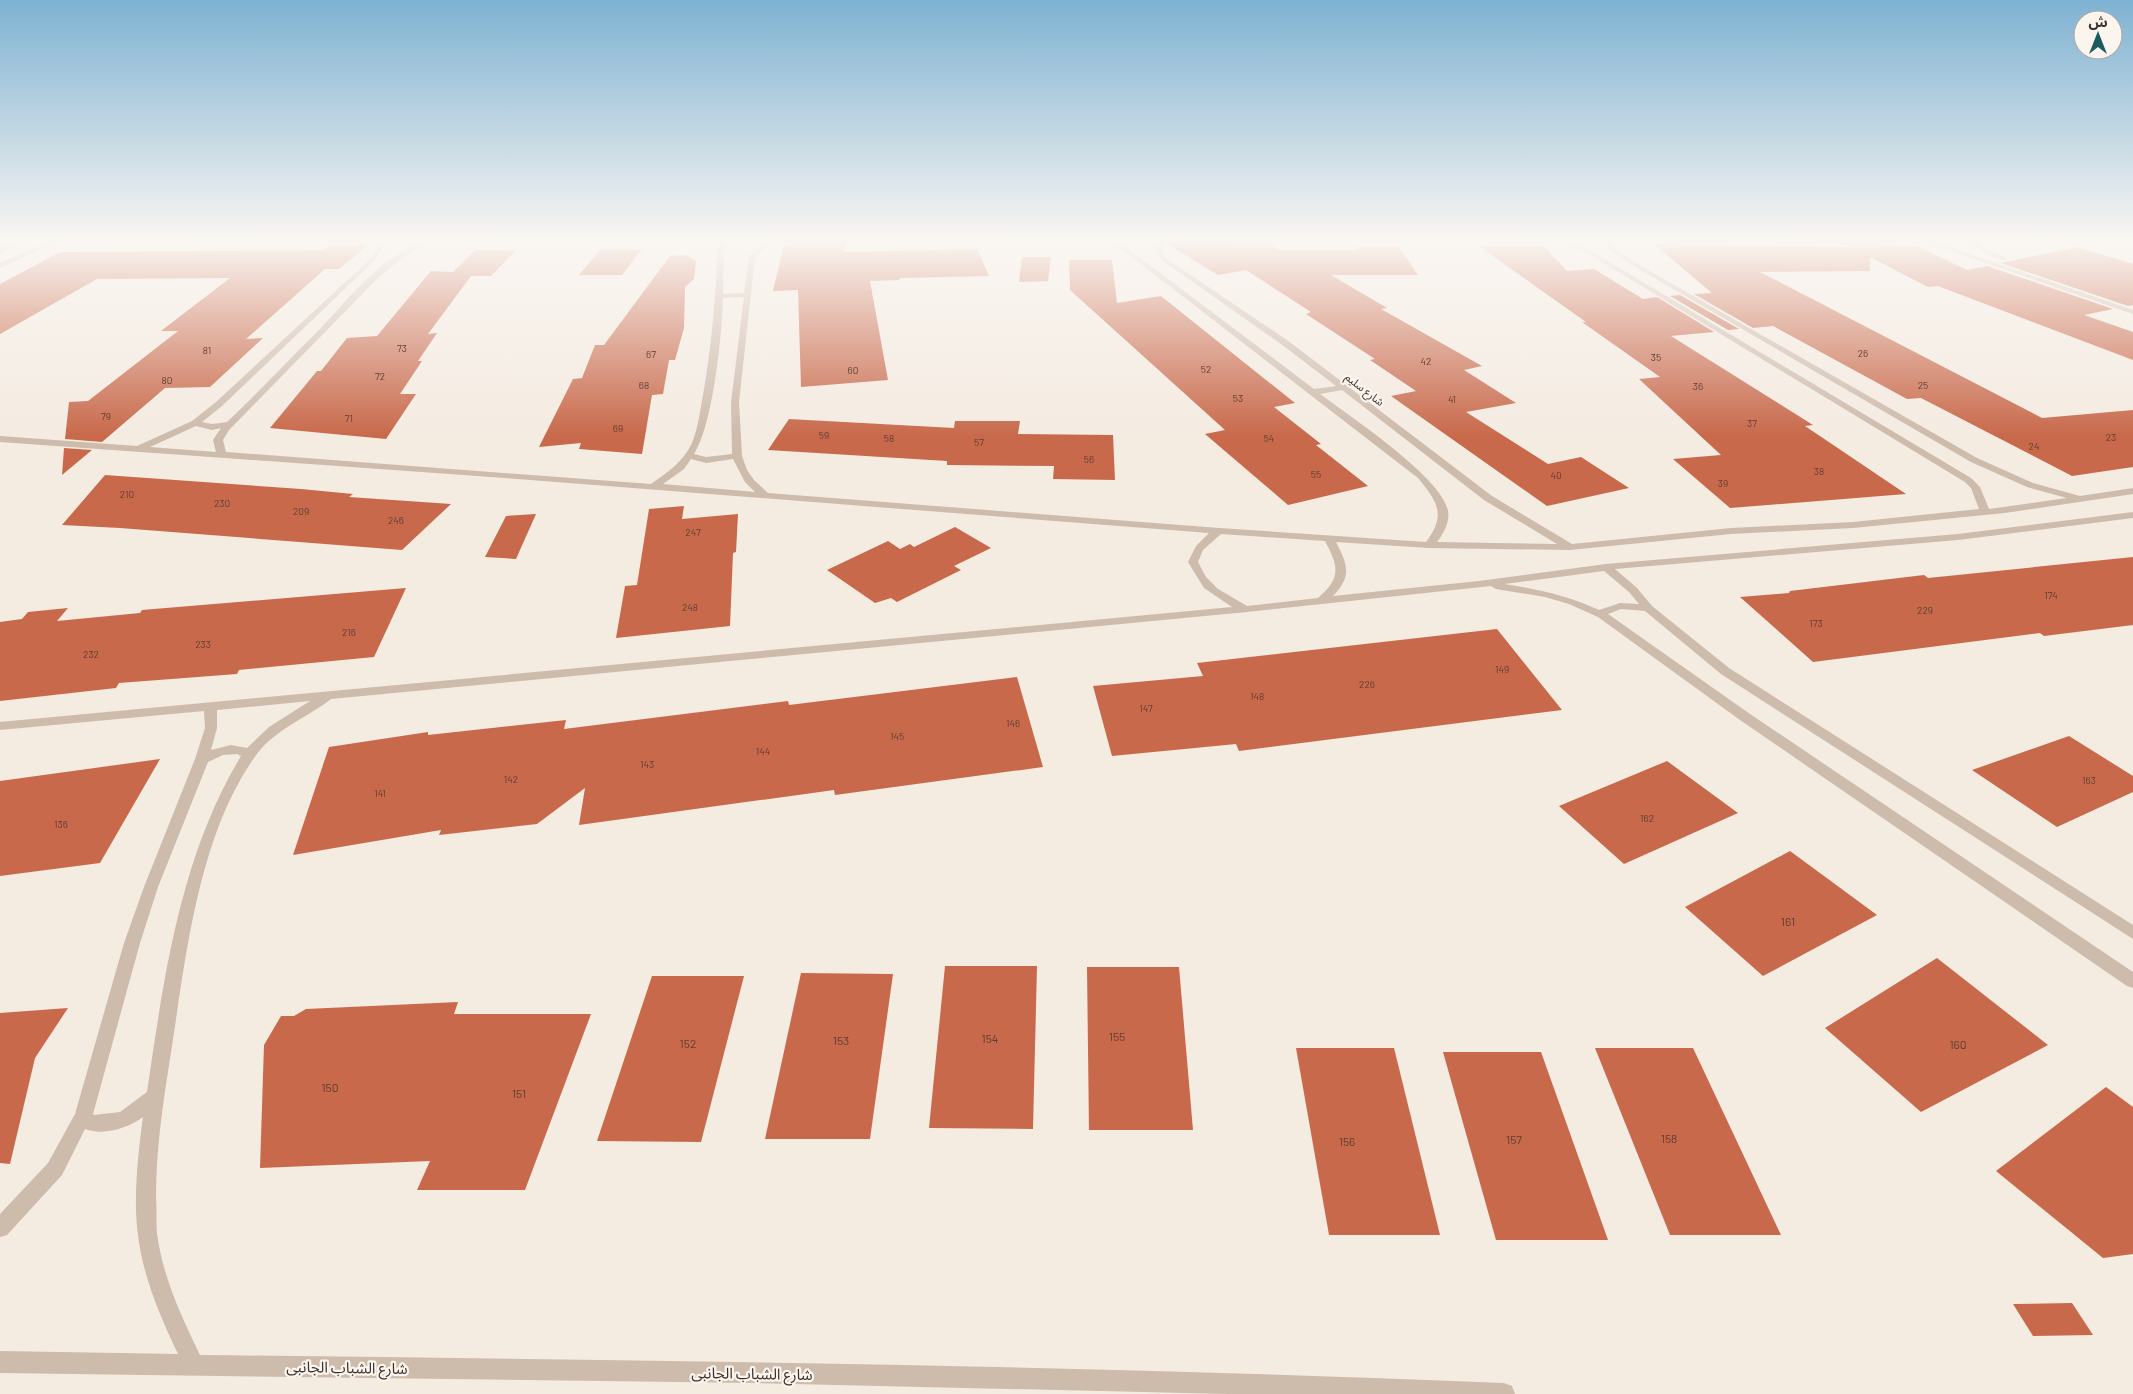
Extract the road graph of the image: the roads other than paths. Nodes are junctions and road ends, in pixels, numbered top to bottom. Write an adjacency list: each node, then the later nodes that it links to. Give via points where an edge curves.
1 (323, 306): 17 (street, via 266,362)
2 (347, 306): 18 (street)
3 (719, 306): 22 (street, via 702,424)
4 (745, 306): 23 (street, via 735,402)
5 (1202, 306): 14 (street)
6 (1231, 306): 11 (street, شارع سليم)
7 (1679, 306): 25 (street)
8 (1709, 306): 24 (street)
9 (2116, 306): 10 (street)
10 (2133, 312)
11 (1284, 342): 12 (street); 15 (street, شارع سليم)
12 (1274, 344)
13 (1264, 345): 14 (street)
14 (1254, 347): 16 (street)
15 (1345, 387): 16 (street); 35 (street, شارع سليم, via 1488,498)
16 (1313, 392): 34 (street, via 1421,476 1433,489 1445,512 1444,523)
17 (195, 423): 18 (street, via 204,426); 20 (street)
18 (230, 424): 21 (street, via 218,440)
19 (0, 439): 20 (street)
20 (137, 450): 21 (street)
21 (222, 455): 26 (street)
22 (690, 456): 23 (street, via 706,460); 26 (street, via 676,472)
23 (737, 456): 28 (street, via 750,482)
24 (1974, 460): 25 (street, via 1976,470); 29 (street, via 2030,485)
25 (1944, 466): 30 (street, via 1968,480)
26 (653, 487): 28 (street)
27 (2133, 491): 29 (street)
28 (765, 495): 32 (street)
29 (2083, 498): 30 (street)
30 (1985, 511): 35 (street, via 1853,525)
31 (2133, 515): 36 (street, via 1881,546)
32 (1219, 531): 33 (street); 40 (street, via 1204,542 1192,562 1205,585 1222,599)
33 (1329, 538): 34 (street); 38 (street, via 1343,568 1341,579)
34 (1429, 544): 35 (street)
35 (1570, 547)
36 (1606, 567): 37 (street); 39 (street)
37 (1479, 584): 38 (street); 41 (street, via 1546,594)
38 (1322, 601): 40 (street)
39 (1648, 608): 41 (street, via 1612,607); 47 (street, via 1754,691)
40 (1247, 609): 42 (street)
41 (1602, 615): 48 (street, via 1744,717)
42 (328, 695): 43 (street); 45 (street, via 280,726)
43 (210, 706): 44 (street); 46 (street, via 211,728)
44 (0, 726)
45 (249, 754): 46 (street, via 237,749 227,750); 49 (street, via 216,816 205,849 180,944)
46 (202, 759): 50 (street, via 132,942)
47 (2133, 933)
48 (2133, 980)
49 (154, 1097): 50 (street, via 129,1118 114,1123 90,1123); 53 (street, via 148,1144 147,1237 168,1312)
50 (82, 1116): 51 (street, via 54,1169)
51 (0, 1228)
52 (0, 1362): 53 (street, شارع الشباب الجانبى)
53 (194, 1366): 54 (street, شارع الشباب الجانبى, via 594,1369 1242,1382)
54 (1504, 1394)

